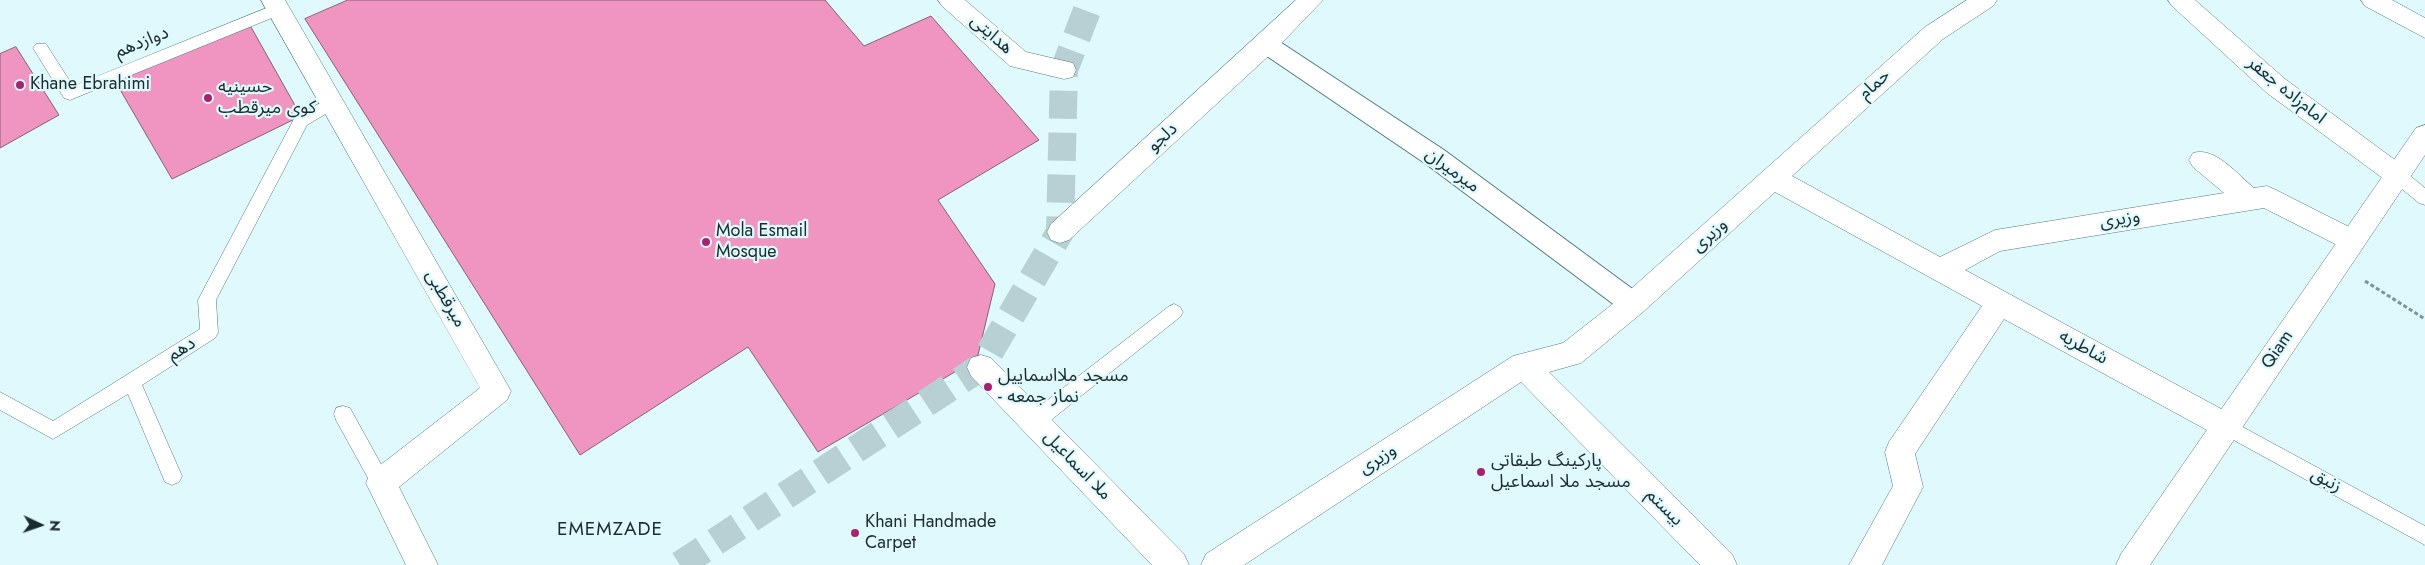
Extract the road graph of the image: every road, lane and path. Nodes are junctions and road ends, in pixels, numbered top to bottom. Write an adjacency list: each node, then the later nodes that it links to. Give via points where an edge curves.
1 (950, 0): 10 (street, هدایتی, via 1019,60)
2 (1311, 0): 8 (street, دلجو)
3 (1984, 0): 15 (street, حمام, via 1934,33)
4 (2180, 0): 14 (street, امام‌زاده جعفر, via 2276,86)
5 (2373, 0): 7 (street)
6 (283, 3): 9 (lane, دوازدهم, via 70,94); 11 (street, میرقطبی)
7 (2425, 29)
8 (1266, 44): 18 (street, دلجو); 22 (street, میرمیران, via 1435,157)
9 (42, 48)
10 (1064, 70)
11 (333, 102): 27 (lane, دهم, via 301,122 208,300 209,333); 33 (street, میرقطبی, via 497,391)
12 (2425, 135): 14 (street, Qiam)
13 (2202, 160): 17 (street)
14 (2397, 175): 16 (lane); 19 (street, Qiam)
15 (1772, 178): 20 (street); 22 (street, وزیری)
16 (2425, 198)
17 (2250, 200): 19 (street, وزیری, via 2267,197); 20 (street, وزیری, via 1995,240)
18 (1060, 232)
19 (2344, 253): 24 (path); 31 (street, Qiam)
20 (1940, 270): 21 (street, شاطریه)
21 (2000, 302): 31 (street, شاطریه); 39 (street, via 1900,452 1908,487)
22 (1633, 304): 25 (street, وزیری, via 1571,354)
23 (1174, 312): 30 (lane)
24 (2425, 319)
25 (1523, 365): 37 (street, وزیری); 38 (street, بیستم)
26 (981, 367): 30 (street, ملا اسماعیل)
27 (132, 382): 28 (lane, دهم, via 53,432); 32 (lane)
28 (0, 400)
29 (343, 414): 33 (lane)
30 (1034, 422): 36 (street, ملا اسماعیل)
31 (2226, 426): 34 (lane, زنبق); 40 (street, Qiam)
32 (172, 476)
33 (381, 483): 35 (street)
34 (2425, 536)
35 (422, 565)
36 (1173, 565)
37 (1217, 565)
38 (1721, 565)
39 (1865, 565)
40 (2132, 565)

